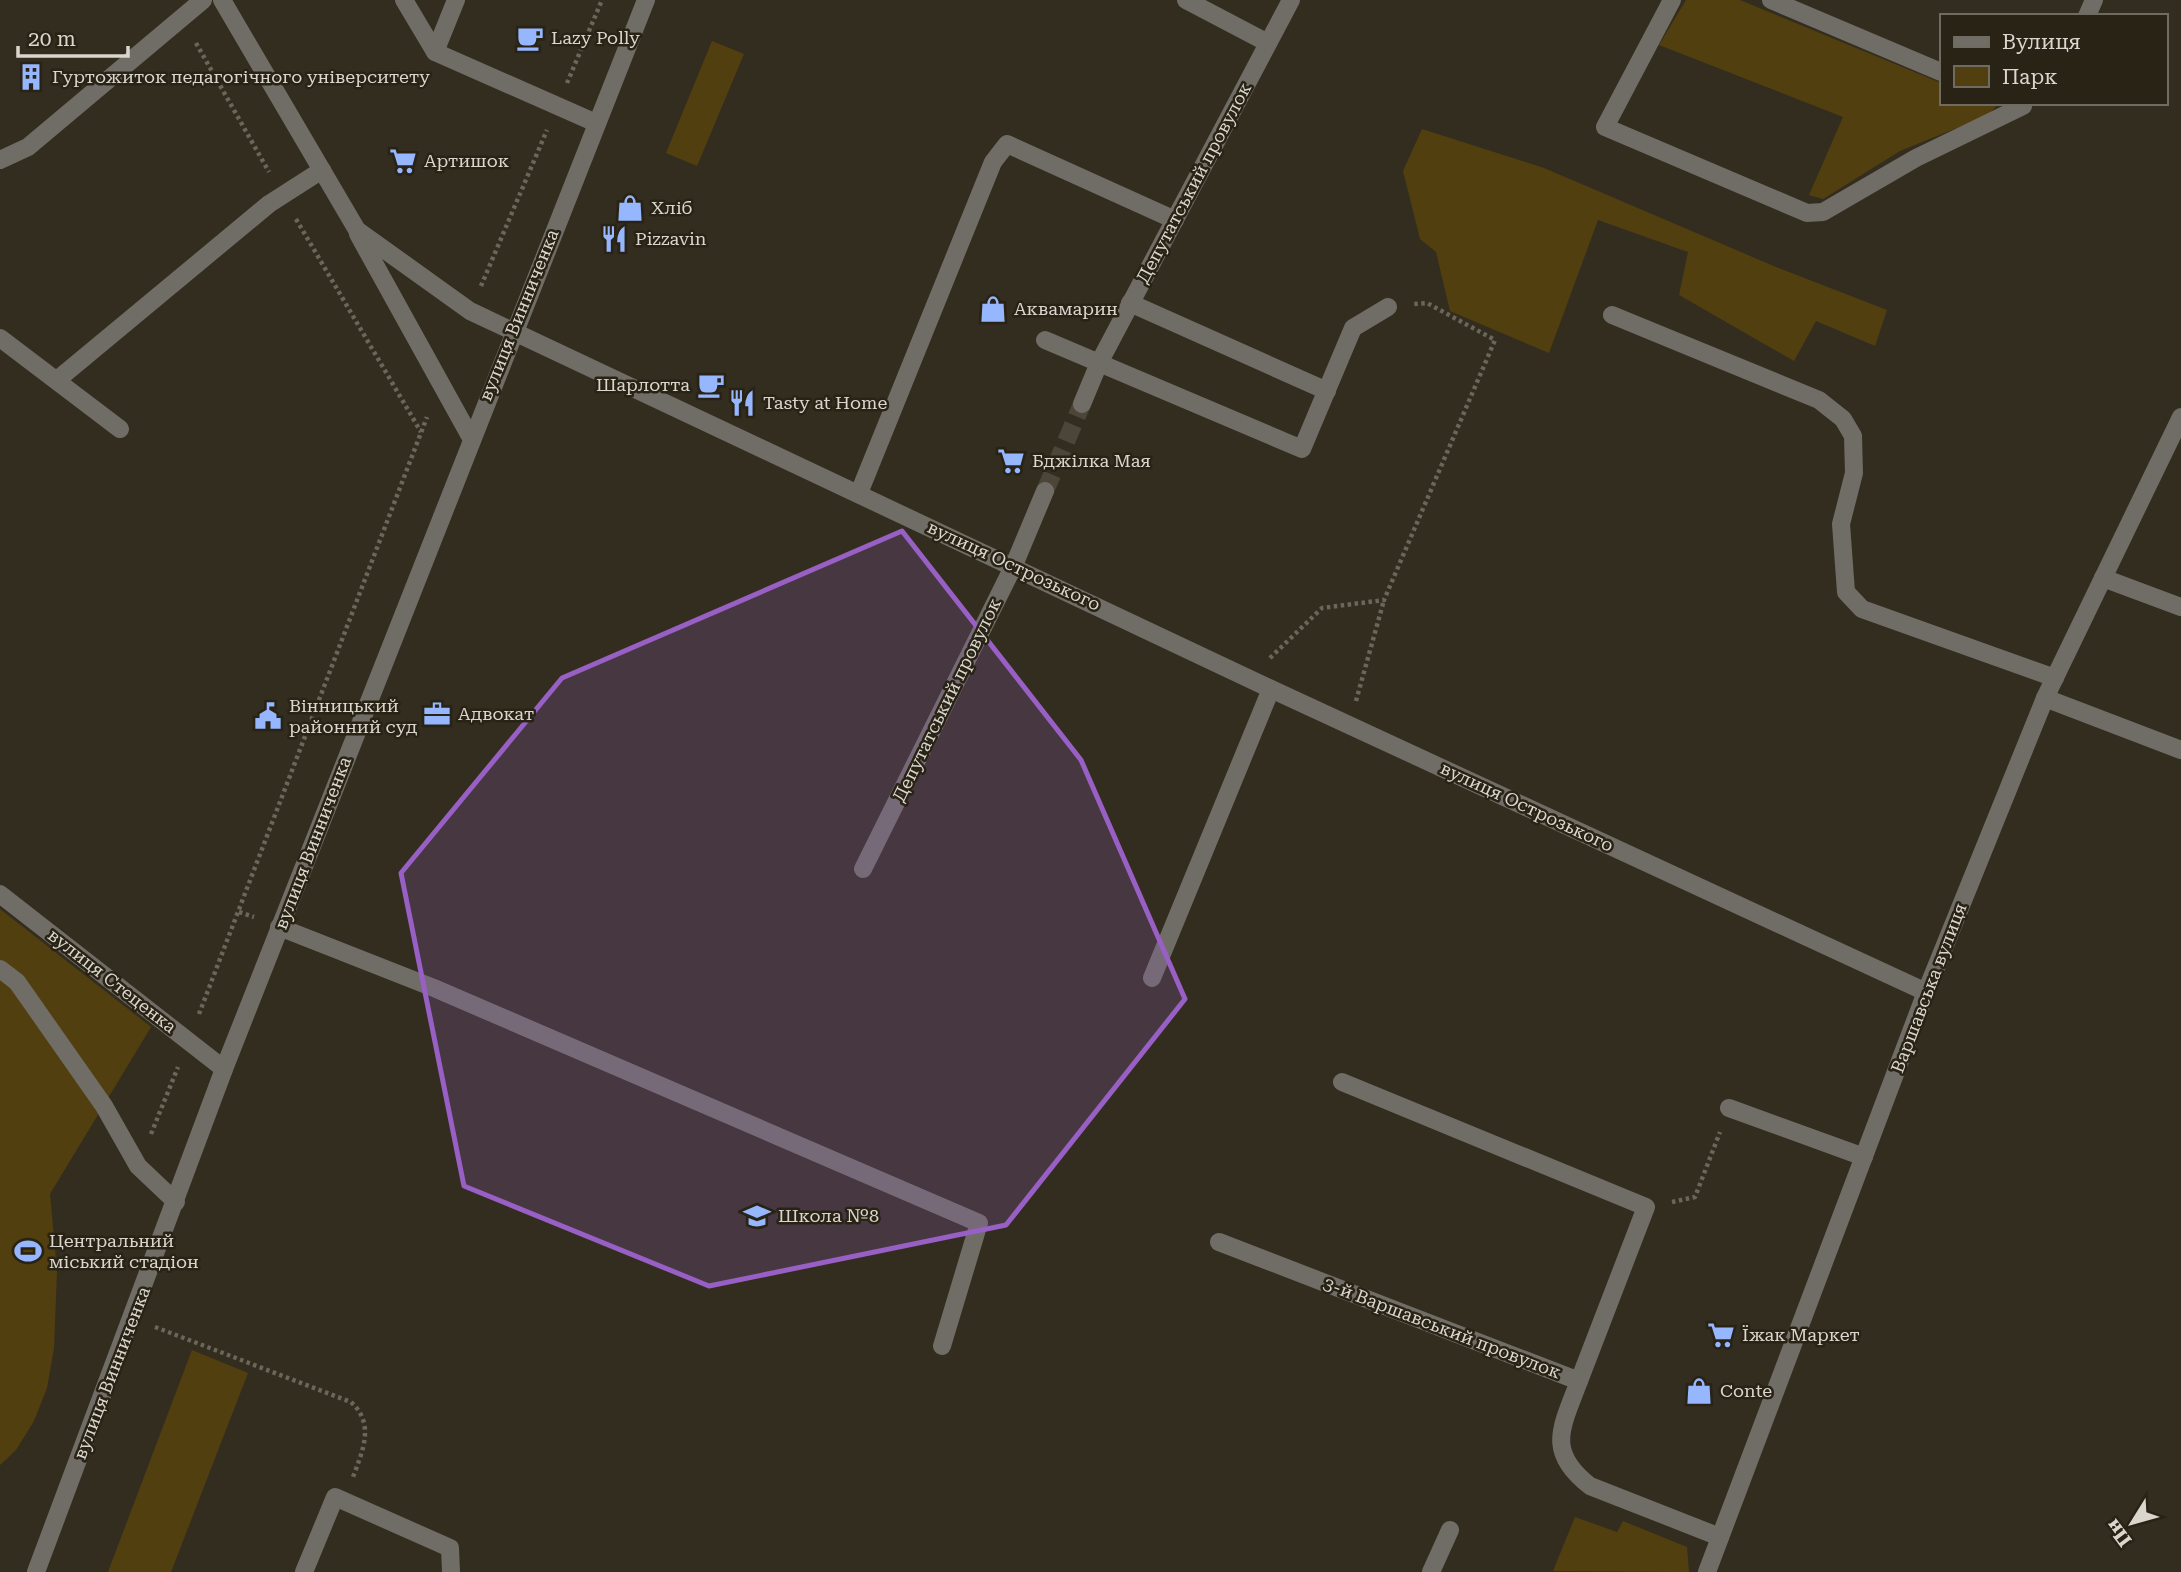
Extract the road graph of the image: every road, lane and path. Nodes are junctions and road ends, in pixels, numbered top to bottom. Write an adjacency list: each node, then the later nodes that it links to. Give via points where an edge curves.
1 (203, 0): 17 (street, via 28,147)
2 (222, 0): 18 (street, вулиця Острозького)
3 (404, 0): 12 (street)
4 (456, 0): 12 (street)
5 (602, 0): 15 (path)
6 (646, 0): 16 (street, вулиця Винниченка)
7 (1186, 0): 11 (street)
8 (1291, 0): 11 (street, Депутатський провулок)
9 (1672, 0): 14 (street, via 1605,127 1807,213 1823,212)
10 (1771, 0): 13 (street)
11 (1268, 43): 19 (street, Депутатський провулок)
12 (435, 52): 15 (street)
13 (1940, 72)
14 (2021, 105)
15 (557, 106): 16 (street); 23 (path)
16 (596, 123): 25 (street, вулиця Винниченка)
17 (0, 160)
18 (322, 170): 20 (street, вулиця Острозького); 29 (street, via 270,204)
19 (1175, 220): 21 (street, Депутатський провулок); 37 (street, via 1007,144 993,162)
20 (357, 230): 23 (street, вулиця Острозького); 30 (street)
21 (1130, 303): 28 (street, Депутатський провулок); 31 (street)
22 (1388, 307): 31 (street, via 1353,328); 40 (path, via 1427,303 1495,340)
23 (470, 311): 25 (street, вулиця Острозького)
24 (1612, 315): 43 (street, via 1819,400 1843,419 1853,436 1854,473 1841,524 1846,592 1862,609)
25 (513, 330): 35 (street, вулиця Винниченка); 37 (street, вулиця Острозького)
26 (0, 338): 29 (street)
27 (1045, 340): 28 (street)
28 (1099, 363): 31 (street, via 1302,449); 32 (street, Депутатський провулок)
29 (57, 380): 34 (street)
30 (440, 383): 35 (street); 54 (path)
31 (1327, 391)
32 (1082, 404)
33 (2181, 417): 39 (street, Варшавська вулиця)
34 (120, 429)
35 (471, 438): 50 (street, вулиця Винниченка)
36 (1045, 491): 38 (street, Депутатський провулок)
37 (859, 493): 38 (street, вулиця Острозького)
38 (1014, 565): 42 (street, вулиця Острозького); 48 (street, Депутатський провулок)
39 (2103, 578): 41 (street); 43 (street, Варшавська вулиця)
40 (1384, 600): 42 (path, via 1322,608); 46 (path)
41 (2181, 607)
42 (1249, 678): 44 (street, вулиця Острозького)
43 (2055, 678): 45 (street, Варшавська вулиця)
44 (1271, 689): 46 (street, вулиця Острозького); 52 (street)
45 (2046, 698): 47 (street); 53 (street, Варшавська вулиця)
46 (1349, 725): 53 (street, вулиця Острозького)
47 (2181, 750)
48 (863, 869)
49 (0, 894): 54 (street, вулиця Стеценка)
50 (279, 927): 55 (street, вулиця Винниченка); 64 (street, via 434,988 979,1223)
51 (0, 969): 59 (street, via 17,982 104,1106)
52 (1152, 978)
53 (1926, 992): 58 (street, Варшавська вулиця)
54 (188, 1040): 55 (street, вулиця Стеценка); 59 (path)
55 (224, 1069): 60 (street, вулиця Винниченка)
56 (1342, 1082): 61 (street)
57 (1729, 1108): 58 (street); 61 (path, via 1695,1197)
58 (1864, 1157): 68 (street, Варшавська вулиця)
59 (138, 1166): 60 (street)
60 (176, 1202): 63 (street, вулиця Винниченка)
61 (1646, 1207): 65 (street)
62 (1219, 1242): 65 (street, 3-й Варшавський провулок)
63 (133, 1319): 66 (path, via 351,1402 362,1413 365,1444); 69 (street, вулиця Винниченка)
64 (942, 1346)
65 (1578, 1381): 68 (street, 3-й Варшавський провулок, via 1559,1434 1562,1455 1573,1473 1590,1486)
66 (344, 1501): 70 (street, via 335,1497); 71 (street, via 450,1548)
67 (1450, 1530): 72 (street)
68 (1720, 1537): 73 (street, Варшавська вулиця)
69 (36, 1572)
70 (304, 1572)
71 (451, 1572)
72 (1431, 1572)
73 (1707, 1572)

